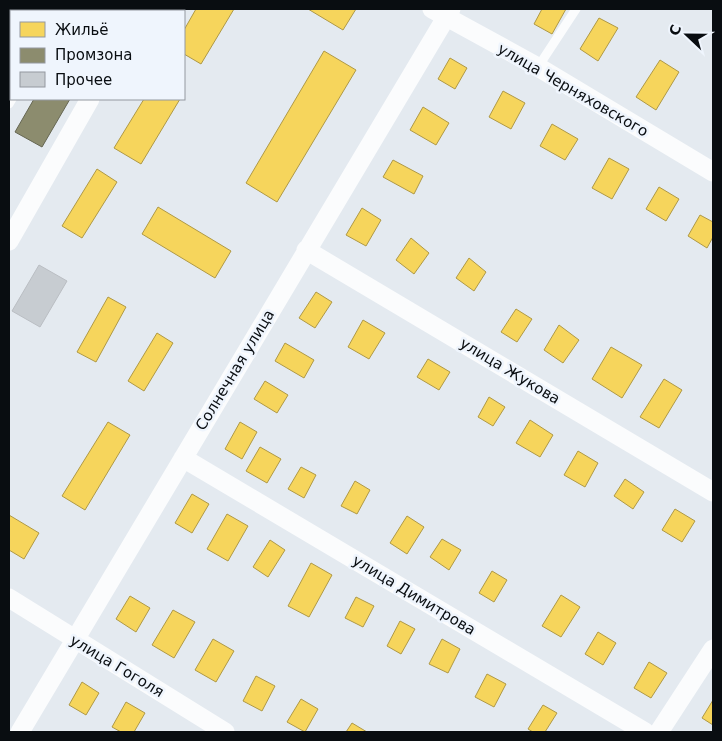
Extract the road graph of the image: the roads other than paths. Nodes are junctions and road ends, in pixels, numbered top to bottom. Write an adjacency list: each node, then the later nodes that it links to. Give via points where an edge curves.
1 (576, 9): 3 (lane)
2 (443, 12): 3 (street, улица Черняховского); 7 (street, Солнечная улица)
3 (538, 67): 5 (street, улица Черняховского)
4 (89, 100): 6 (street)
5 (713, 172)
6 (9, 241)
7 (306, 250): 8 (street, Солнечная улица); 9 (street, улица Жукова)
8 (183, 458): 11 (street, Солнечная улица); 15 (street, улица Димитрова)
9 (713, 492)
10 (9, 598): 11 (street, улица Гоголя)
11 (75, 641): 13 (street, Солнечная улица); 14 (street, улица Гоголя)
12 (713, 650): 16 (street)
13 (20, 732)
14 (226, 732)
15 (645, 732)
16 (659, 732)

